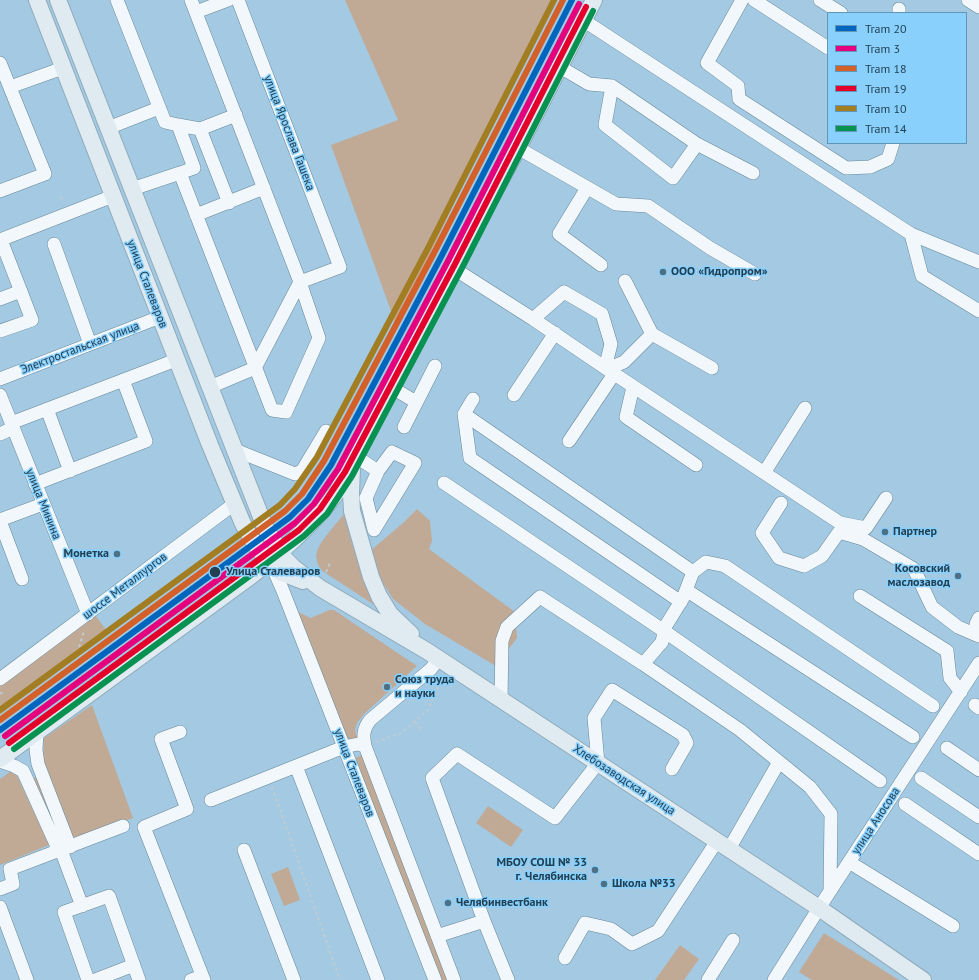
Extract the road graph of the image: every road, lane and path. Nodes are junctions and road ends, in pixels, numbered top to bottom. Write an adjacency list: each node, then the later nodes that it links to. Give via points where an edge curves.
1 (37, 0): 18 (main road, улица Сталеваров)
2 (58, 0): 24 (main road, улица Сталеваров)
3 (117, 0): 21 (street)
4 (228, 0): 11 (street)
5 (238, 0): 48 (street, улица Ярослава Гашека, via 340,266)
6 (594, 0): 14 (main road)
7 (742, 0): 27 (street, via 707,63 738,86 739,99 846,168 870,167 888,160)
8 (754, 0): 15 (street)
9 (820, 0): 13 (street)
10 (968, 0): 12 (street)
11 (193, 6): 22 (street)
12 (979, 7)
13 (839, 12)
14 (584, 20): 17 (main road); 40 (street)
15 (827, 47)
16 (0, 63): 20 (street)
17 (560, 67): 19 (street, via 589,84); 28 (main road)
18 (63, 68): 20 (street); 36 (main road, улица Сталеваров)
19 (612, 86): 26 (street); 26 (street, via 605,125 673,178)
20 (10, 87): 34 (street, via 45,174)
21 (159, 108): 23 (street, via 165,122); 24 (street)
22 (236, 115): 25 (street); 31 (street)
23 (178, 125): 25 (street); 29 (street, via 194,168)
24 (108, 128): 33 (main road, улица Сталеваров)
25 (200, 129): 38 (street)
26 (697, 144): 30 (street)
27 (893, 144)
28 (518, 148): 32 (street); 45 (main road)
29 (180, 173): 33 (street); 39 (street)
30 (753, 173)
31 (264, 188): 38 (street); 48 (street)
32 (587, 188): 44 (street, via 559,234); 46 (street, via 616,204 648,206 710,248)
33 (132, 189): 51 (main road, улица Сталеваров)
34 (0, 191)
35 (61, 196): 37 (path)
36 (113, 196): 41 (street); 53 (main road, улица Сталеваров)
37 (63, 201)
38 (229, 203): 39 (street)
39 (196, 215): 61 (street)
40 (911, 234): 43 (street); 52 (street, via 922,276)
41 (0, 240): 49 (street)
42 (54, 244): 58 (street)
43 (979, 262)
44 (601, 265)
45 (453, 268): 54 (street); 67 (main road)
46 (755, 274)
47 (625, 281): 57 (street)
48 (300, 282): 61 (street); 61 (street, via 319,338 286,412 272,410)
49 (21, 291): 50 (street); 55 (street, via 32,320)
50 (0, 299)
51 (179, 309): 53 (main road); 66 (main road, улица Сталеваров)
52 (979, 311)
53 (160, 317): 58 (street, Электростальская улица); 59 (main road, улица Сталеваров)
54 (533, 318): 56 (street); 63 (street, via 564,292 602,314 611,344)
55 (0, 331)
56 (555, 333): 63 (street); 70 (street)
57 (652, 334): 62 (street); 63 (street, via 624,362)
58 (90, 344): 64 (street, Электростальская улица)
59 (176, 360): 65 (street); 93 (main road, улица Сталеваров)
60 (435, 366): 72 (street)
61 (255, 368): 66 (street)
62 (712, 368)
63 (608, 370): 68 (street); 80 (street)
64 (0, 379)
65 (123, 380): 74 (street); 84 (street, via 146,441)
66 (210, 387): 81 (main road, улица Сталеваров)
67 (391, 387): 72 (street); 82 (main road)
68 (633, 387): 83 (street, via 626,417); 86 (street)
69 (0, 395): 76 (street, улица Минина)
70 (514, 395)
71 (473, 399): 75 (street)
72 (416, 402): 77 (street)
73 (805, 408): 86 (street)
74 (47, 409): 76 (street); 84 (street)
75 (464, 414): 98 (street); 102 (street, via 470,458)
76 (12, 426): 79 (street); 88 (street, улица Минина)
77 (404, 427)
78 (326, 431): 81 (street, via 302,471 295,474)
79 (0, 434)
80 (569, 441)
81 (234, 450): 89 (main road, улица Сталеваров)
82 (354, 458): 85 (street); 95 (main road, via 337,492 325,508); 106 (main road, via 352,511 371,577 390,614)
83 (696, 465)
84 (70, 470): 88 (street)
85 (378, 472): 85 (street, via 366,498 374,530 415,464 392,452)
86 (764, 473): 90 (street, via 840,523 866,528)
87 (444, 483): 105 (street)
88 (35, 484): 92 (street, улица Минина)
89 (253, 496): 93 (main road, шоссе Металлургов); 95 (main road, улица Сталеваров, via 265,527)
90 (886, 498)
91 (781, 503): 104 (street, via 762,533 779,558 804,566 822,556 839,532 863,539 914,569 932,607 958,627)
92 (43, 504): 94 (street); 103 (street, улица Минина)
93 (234, 504): 95 (main road, улица Сталеваров, via 250,537); 103 (street, шоссе Металлургов)
94 (0, 520): 99 (street)
95 (273, 560): 106 (main road, Хлебозаводская улица, via 293,568 320,588); 117 (main road); 121 (street, улица Сталеваров)
96 (330, 563): 97 (path)
97 (326, 572)
98 (693, 572): 100 (street); 113 (street, via 706,562 725,566)
99 (22, 579)
100 (686, 590): 102 (street); 119 (street)
101 (860, 596): 111 (street, via 947,651 950,678)
102 (681, 602): 105 (street)
103 (88, 614): 110 (street, шоссе Металлургов); 114 (path, via 78,651)
104 (978, 626)
105 (664, 631): 108 (street, via 662,642); 132 (street)
106 (433, 655): 112 (main road, Хлебозаводская улица); 120 (street, via 431,669 370,720 364,733)
107 (979, 663): 111 (street, улица Аносова)
108 (643, 664): 112 (street, via 540,597 507,627 502,641); 124 (street, via 740,730)
109 (443, 676): 115 (path, via 428,710)
110 (0, 679)
111 (961, 692): 142 (street, улица Аносова)
112 (501, 700): 125 (main road, Хлебозаводская улица)
113 (933, 706)
114 (0, 710)
115 (415, 722): 116 (path); 120 (path, via 401,733)
116 (422, 730)
117 (37, 732): 123 (main road); 126 (street)
118 (180, 732): 154 (street, via 161,739 187,809 144,827)
119 (913, 737)
120 (369, 745): 121 (street); 150 (street, улица Сталеваров)
121 (344, 747): 127 (street); 162 (street, улица Сталеваров)
122 (947, 748): 129 (street)
123 (0, 760): 130 (street)
124 (779, 762): 138 (street); 144 (street, via 810,787 831,814)
125 (598, 763): 128 (street, via 594,718 612,690 683,735 687,743); 138 (main road, Хлебозаводская улица); 148 (street, via 554,818 457,754 432,778)
126 (38, 764): 130 (street); 139 (street)
127 (296, 766): 134 (street); 161 (street)
128 (672, 769)
129 (979, 770)
130 (23, 771): 139 (street)
131 (921, 778): 136 (street)
132 (880, 781)
133 (272, 786): 160 (path)
134 (211, 800)
135 (905, 804): 141 (street)
136 (979, 817)
137 (123, 826): 139 (street)
138 (723, 845): 147 (main road, Хлебозаводская улица); 152 (street, via 658,931 632,944 611,929 585,923)
139 (63, 849): 143 (street, via 10,869 14,884); 145 (street)
140 (244, 850): 159 (street)
141 (979, 854)
142 (849, 862): 144 (street, улица Аносова); 149 (street)
143 (0, 889)
144 (830, 891): 147 (street, улица Аносова)
145 (82, 906): 153 (street, via 109,896); 156 (street, via 64,912)
146 (0, 907): 155 (street)
147 (819, 908): 166 (street, улица Аносова); 167 (main road, Хлебозаводская улица)
148 (484, 921): 150 (street); 164 (street)
149 (953, 926)
150 (437, 936): 163 (street, улица Сталеваров)
151 (733, 940): 165 (street)
152 (564, 958)
153 (134, 965): 157 (street); 158 (street)
154 (199, 979)
155 (27, 980)
156 (88, 980)
157 (95, 980)
158 (139, 980)
159 (294, 980)
160 (340, 980)
161 (378, 980)
162 (435, 980)
163 (454, 980)
164 (508, 980)
165 (708, 980)
166 (774, 980)
167 (923, 980)

